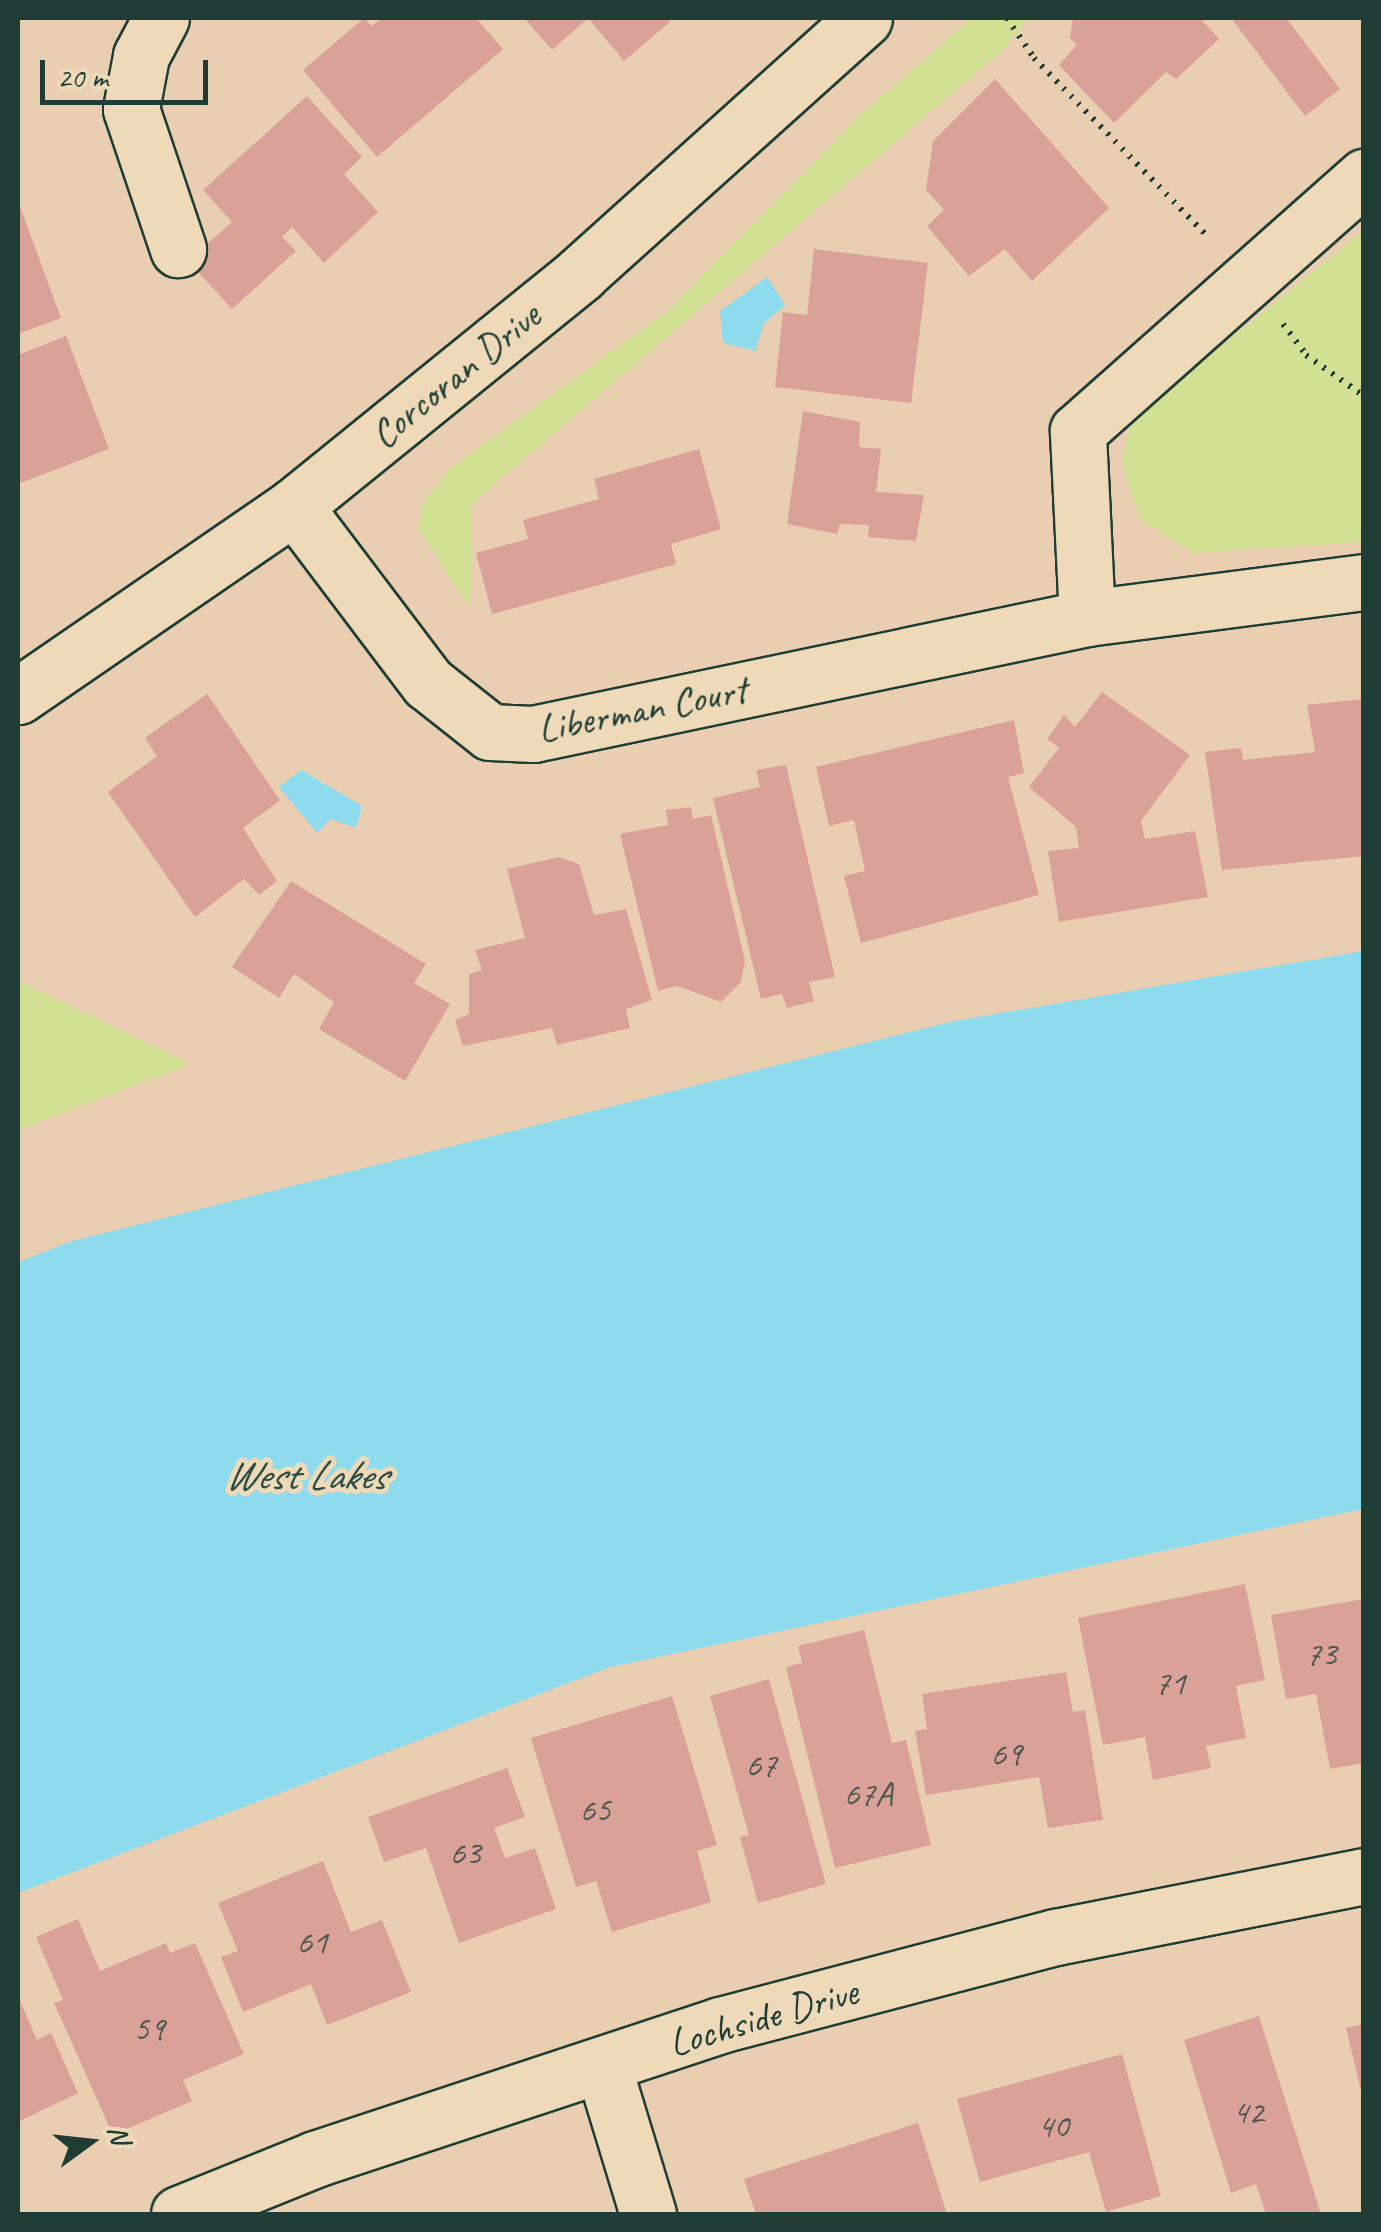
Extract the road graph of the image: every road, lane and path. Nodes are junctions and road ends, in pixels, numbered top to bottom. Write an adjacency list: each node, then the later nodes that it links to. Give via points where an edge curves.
1 (160, 18): 5 (street, via 141,56 131,109)
2 (1008, 18): 6 (path, via 1034,58)
3 (852, 21): 8 (street, Corcoran Drive, via 580,274)
4 (1364, 177): 6 (street)
5 (178, 249)
6 (1247, 277): 7 (path, via 1306,355); 10 (street, via 1078,430)
7 (1364, 396)
8 (294, 506): 10 (street, Liberman Court, via 428,683 490,732 533,734); 11 (street, Corcoran Drive)
9 (1364, 582): 10 (street, Liberman Court)
10 (1087, 618)
11 (18, 696)
12 (1364, 1876): 13 (street, Lochside Drive, via 1056,1937 720,2025)
13 (603, 2066): 14 (street, Lochside Drive, via 316,2159); 15 (street)
14 (179, 2214)
15 (648, 2214)

